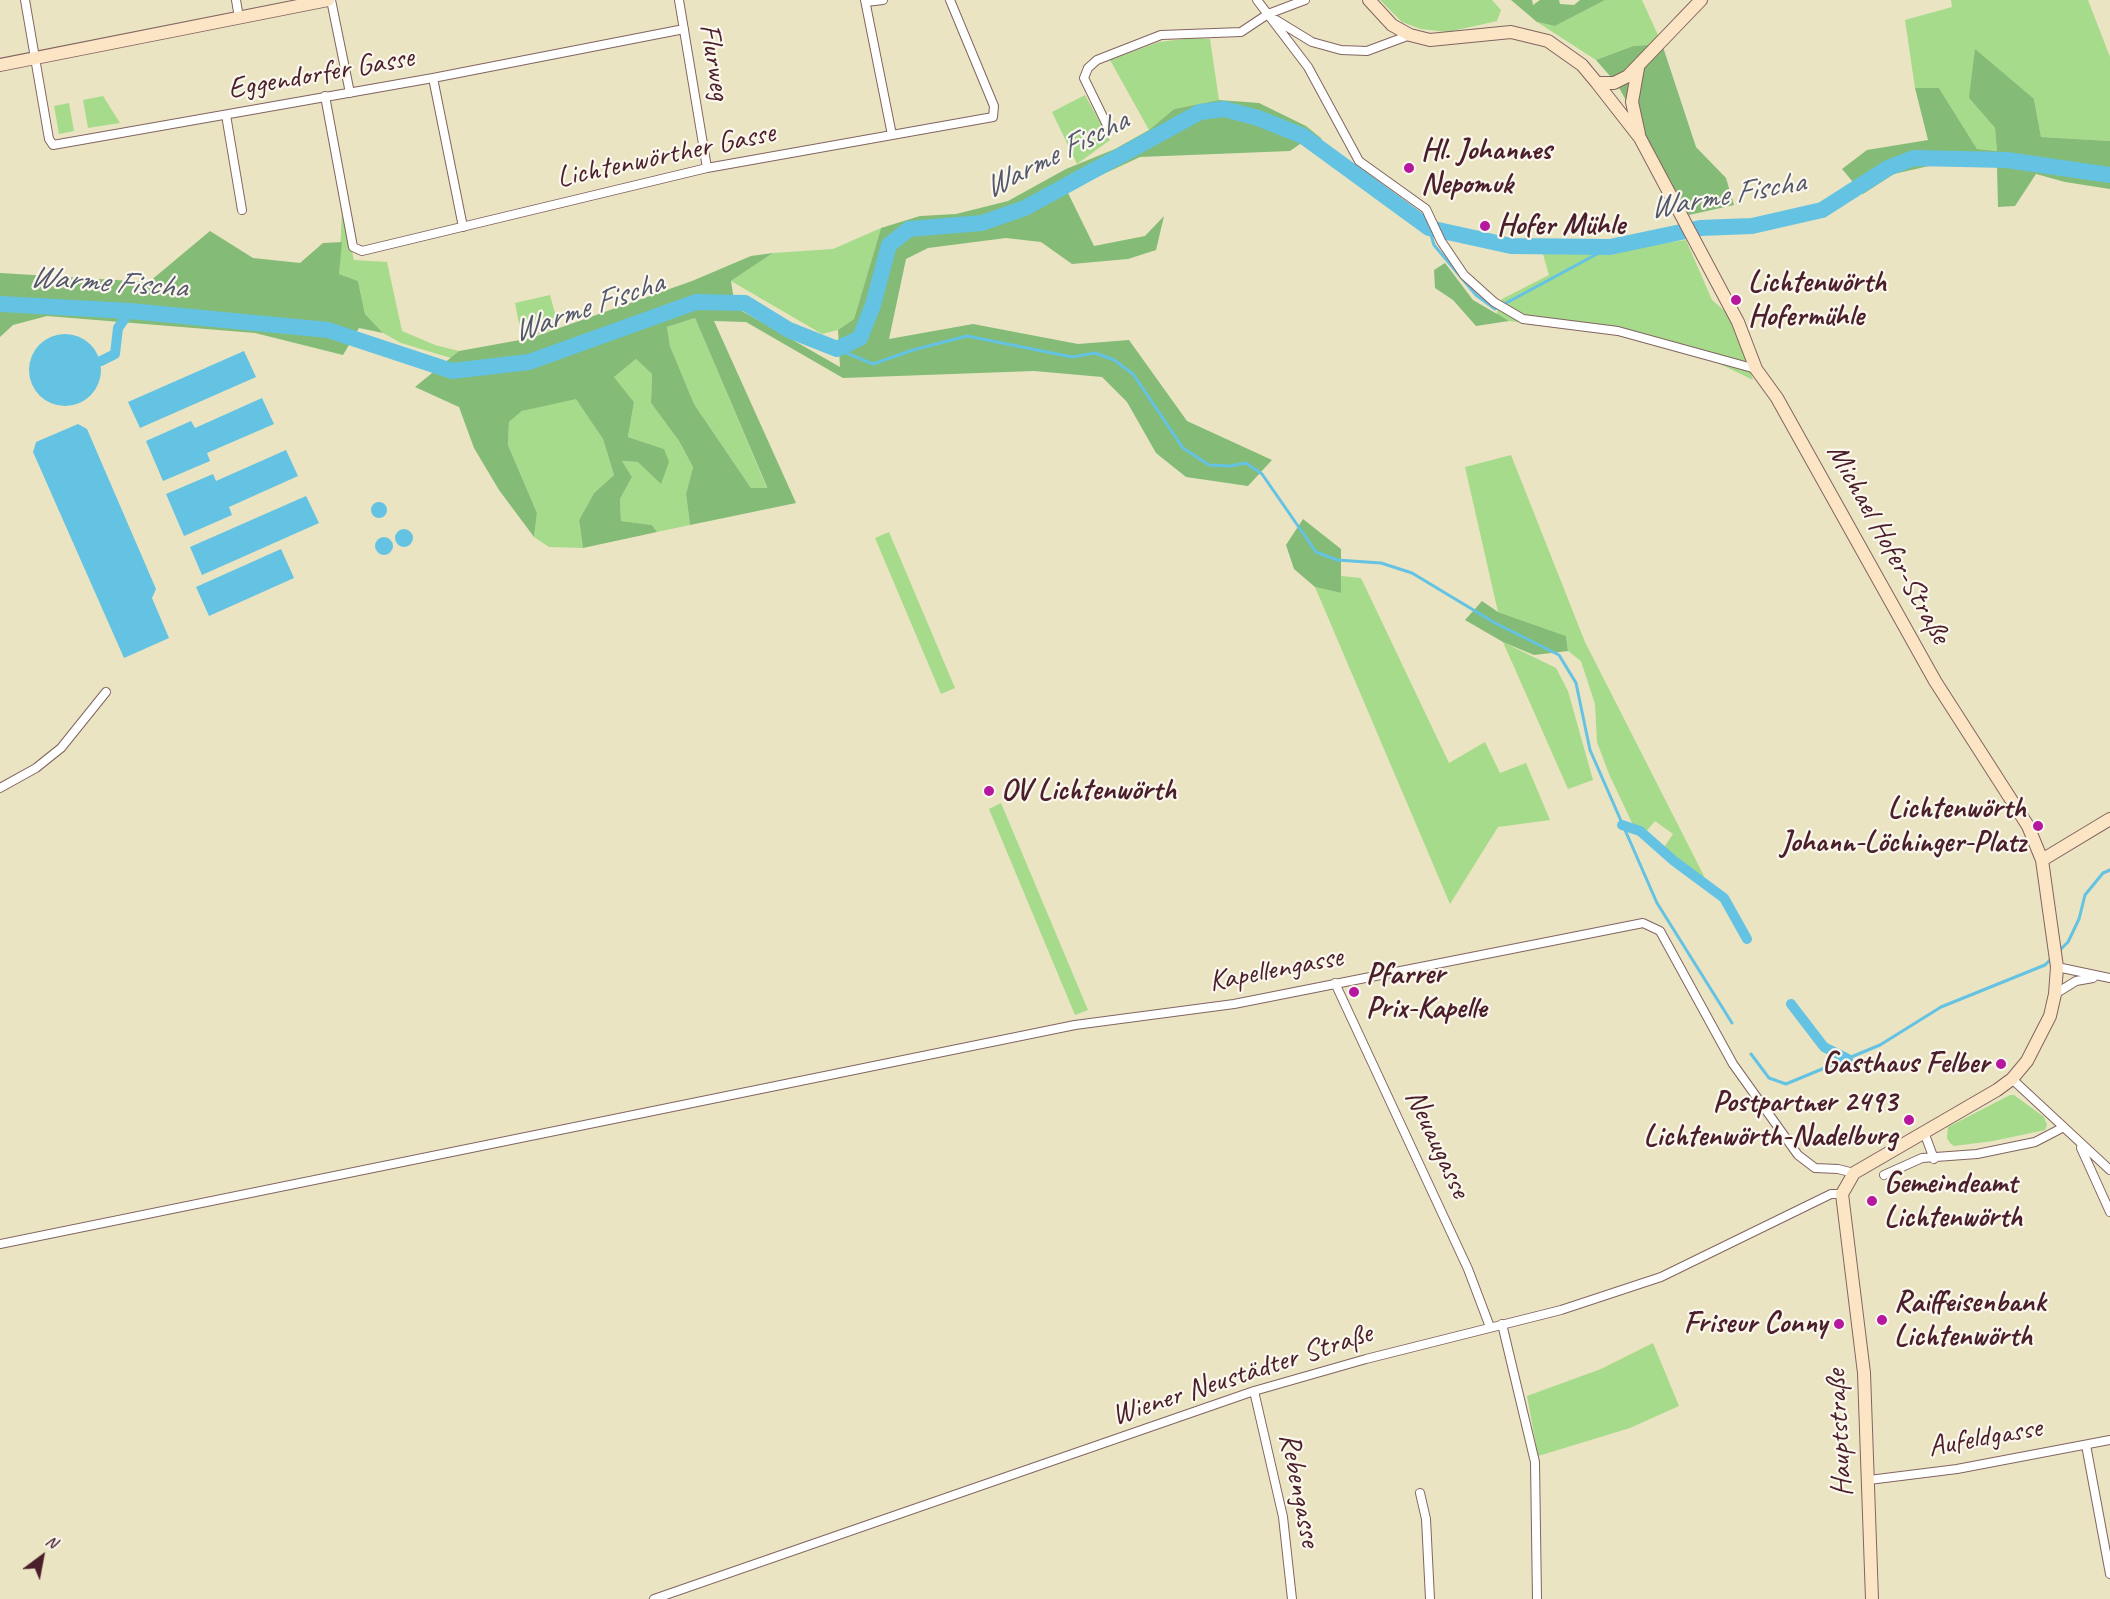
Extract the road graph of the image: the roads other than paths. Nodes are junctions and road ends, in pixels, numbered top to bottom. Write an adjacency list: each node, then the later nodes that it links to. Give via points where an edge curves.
1 (25, 0): 16 (street)
2 (236, 0): 13 (street)
3 (330, 0): 13 (main road); 21 (street)
4 (679, 0): 14 (street, Flurweg)
5 (883, 0): 11 (street)
6 (950, 0): 25 (street, Lichtenwörther Gasse, via 994,106 993,117)
7 (1257, 0): 12 (street)
8 (1305, 0): 12 (street)
9 (1369, 0): 15 (main road, via 1392,25)
10 (1701, 0): 18 (main road)
11 (866, 1): 25 (street)
12 (1268, 14): 15 (street, via 1312,42 1341,50 1367,51); 24 (street, via 1241,32 1161,35 1097,60 1084,78); 30 (street, via 1308,67 1359,161 1426,209 1464,275 1494,302 1523,319 1618,330)
13 (239, 18): 16 (main road)
14 (684, 29): 19 (street, Eggendorfer Gasse); 27 (street, Flurweg)
15 (1410, 35): 20 (main road, via 1430,40 1511,32 1532,35 1565,51)
16 (34, 58): 17 (main road); 23 (street, Eggendorfer Gasse, via 53,145)
17 (0, 65)
18 (1638, 68): 20 (main road, via 1622,80); 26 (main road, via 1632,102)
19 (433, 78): 21 (street, Eggendorfer Gasse); 29 (street)
20 (1597, 82): 26 (main road)
21 (350, 93): 22 (street, Eggendorfer Gasse)
22 (325, 96): 23 (street, Eggendorfer Gasse); 29 (street, Lichtenwörther Gasse, via 353,247 381,248)
23 (226, 114): 28 (street)
24 (1107, 125)
25 (892, 135): 27 (street, Lichtenwörther Gasse)
26 (1640, 138): 30 (main road, Michael Hofer-Straße, via 1738,322)
27 (707, 168): 29 (street, Lichtenwörther Gasse)
28 (242, 210)
29 (463, 227)
30 (1756, 369): 34 (main road, Michael Hofer-Straße, via 1777,398 1935,681 2028,826)
31 (106, 692): 32 (street, via 60,748 36,768)
32 (0, 788)
33 (2110, 819): 34 (main road)
34 (2042, 860): 35 (main road, Michael Hofer-Straße)
35 (2057, 967): 36 (street); 39 (main road, Michael Hofer-Straße)
36 (2100, 977): 37 (street); 39 (street, via 2076,981)
37 (2110, 978)
38 (1335, 983): 46 (street, Kapellengasse, via 1643,922 1660,931 1733,1064 1798,1155 1815,1168); 52 (street, Kapellengasse, via 1234,1004 1075,1025); 54 (street, Neuaugasse, via 1468,1269)
39 (2055, 994): 40 (main road, Michael Hofer-Straße, via 2038,1040)
40 (2012, 1079): 41 (street); 42 (main road)
41 (2062, 1128): 43 (street); 44 (street, via 2035,1142)
42 (1924, 1132): 44 (street); 46 (main road)
43 (2079, 1144): 45 (street); 50 (street)
44 (1934, 1159): 47 (street, via 1922,1158)
45 (2110, 1170)
46 (1854, 1173): 49 (main road)
47 (1884, 1175)
48 (2110, 1189): 50 (street)
49 (1842, 1194): 53 (street, Wiener Neustädter Straße, via 1832,1194 1661,1277 1561,1310); 58 (main road, Hauptstraße, via 1864,1373)
50 (2103, 1197): 51 (street)
51 (2110, 1212)
52 (0, 1244)
53 (1502, 1324): 54 (street, Wiener Neustädter Straße); 64 (street, via 1535,1462)
54 (1490, 1327): 55 (street, Wiener Neustädter Straße)
55 (1254, 1391): 61 (street, Wiener Neustädter Straße); 62 (street, Rebengasse, via 1283,1517)
56 (2110, 1440): 57 (street, Aufeldgasse)
57 (2086, 1444): 58 (street, Aufeldgasse, via 1957,1469); 60 (street)
58 (1869, 1480): 65 (main road, Hauptstraße)
59 (1420, 1493): 63 (street, via 1426,1519)
60 (2110, 1574)
61 (654, 1599)
62 (1292, 1599)
63 (1430, 1599)
64 (1537, 1599)
65 (1872, 1599)

